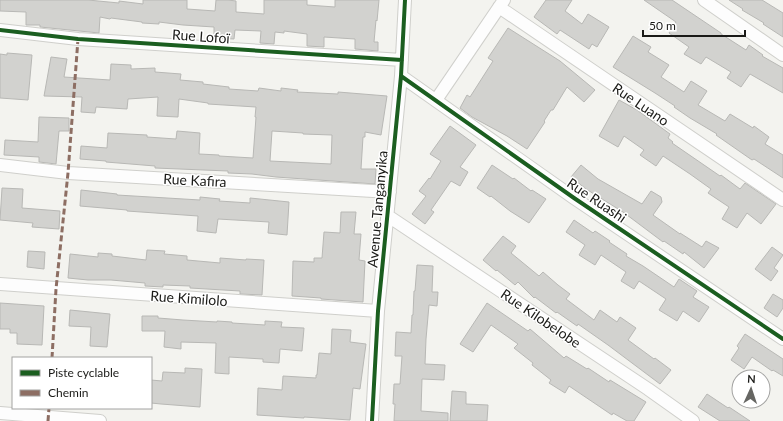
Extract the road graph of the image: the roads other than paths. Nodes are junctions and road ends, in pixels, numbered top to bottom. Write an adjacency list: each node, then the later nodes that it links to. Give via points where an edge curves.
1 (406, 0): 6 (street, Avenue Tanganyika)
2 (704, 0): 5 (street)
3 (502, 4): 8 (street); 11 (street, Rue Luano)
4 (0, 30): 6 (street, Rue Lofoï, via 78,39)
5 (783, 55)
6 (402, 60): 7 (street, Avenue Tanganyika)
7 (401, 76): 8 (street, Rue Ruashi); 10 (street, Avenue Tanganyika)
8 (436, 100): 15 (street, Rue Ruashi, via 574,198)
9 (0, 165): 10 (street, Rue Kafira, via 68,173)
10 (390, 192): 12 (street, Avenue Tanganyika)
11 (783, 200)
12 (388, 216): 14 (street, Avenue Tanganyika); 19 (street, Rue Kilobelobe)
13 (0, 284): 14 (street, Rue Kimilolo)
14 (378, 311): 18 (street, Avenue Tanganyika)
15 (783, 339)
16 (0, 414): 17 (street)
17 (100, 421)
18 (372, 421)
19 (693, 421)

